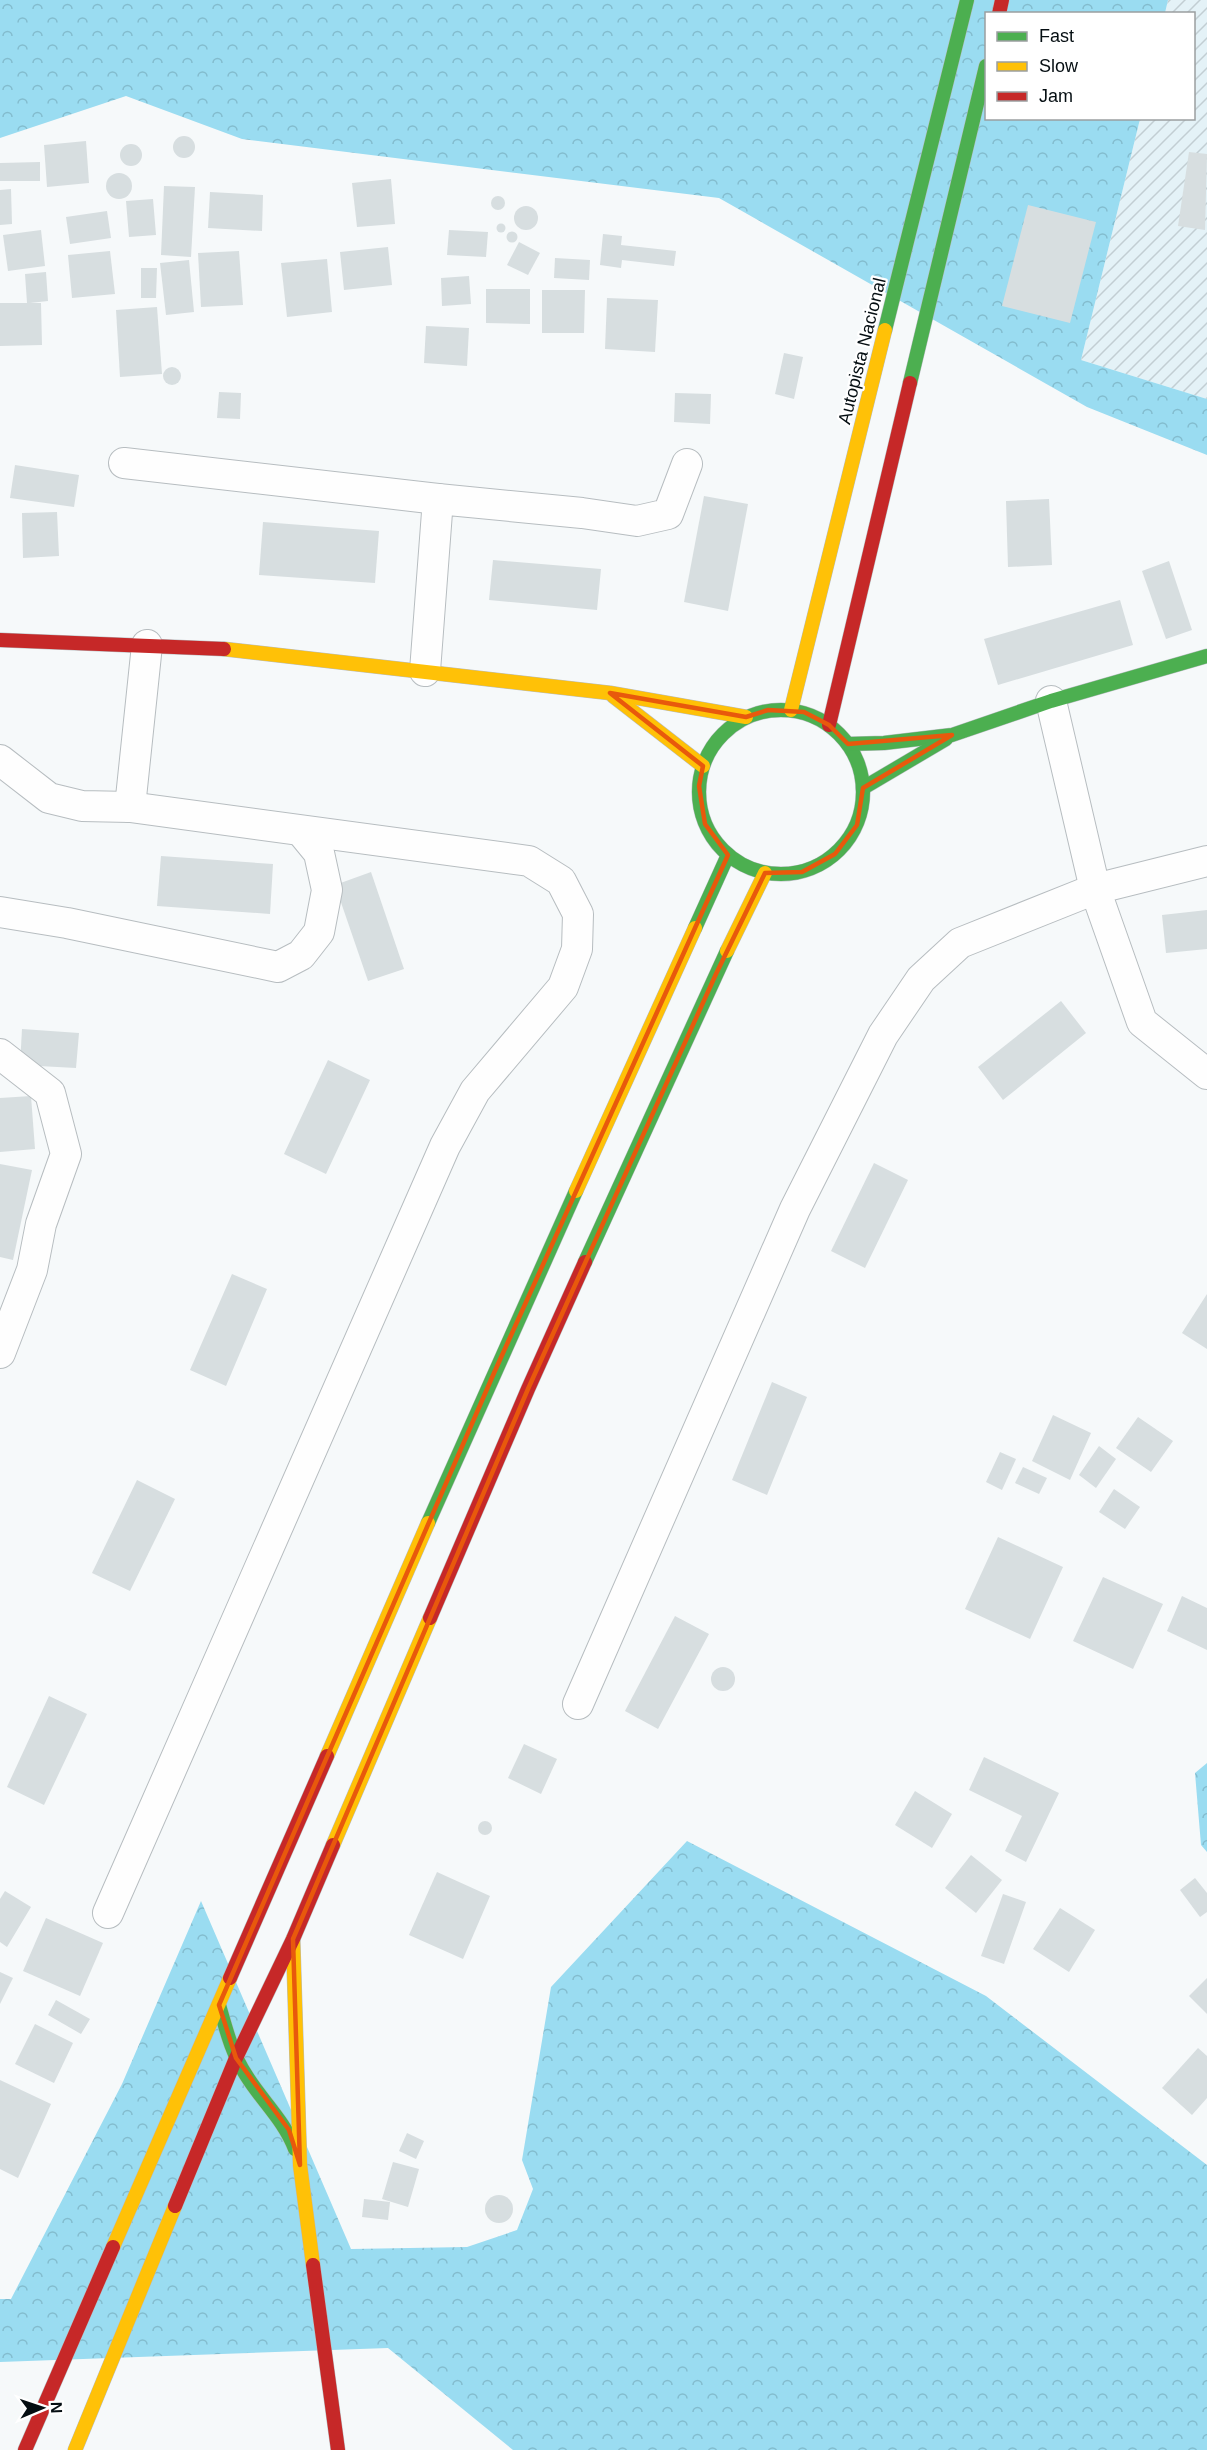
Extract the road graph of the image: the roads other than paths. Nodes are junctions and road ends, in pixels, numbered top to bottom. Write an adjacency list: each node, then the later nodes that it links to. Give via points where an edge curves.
1 (967, 0): 12 (main road, Autopista Nacional)
2 (985, 74): 14 (main road)
3 (124, 463): 5 (street)
4 (687, 464): 5 (street, via 668,514 637,521)
5 (438, 499): 9 (street)
6 (0, 640): 7 (main road)
7 (147, 645): 9 (main road, via 203,647); 20 (street)
8 (1207, 656): 11 (main road)
9 (425, 671): 10 (main road)
10 (610, 693): 13 (main road); 18 (main road)
11 (1051, 701): 15 (main road); 25 (street)
12 (790, 710): 13 (main road, via 768,710); 14 (main road, via 804,712)
13 (746, 717): 18 (main road, via 727,729 712,746)
14 (829, 725): 16 (main road)
15 (952, 735): 16 (main road); 19 (main road)
16 (848, 744): 19 (main road, via 859,765)
17 (0, 760): 20 (street, via 49,798 82,806)
18 (703, 766): 22 (main road, via 699,786 705,824)
19 (863, 788): 24 (main road, via 857,825 834,854 802,872)
20 (130, 807): 21 (street)
21 (301, 831): 26 (street, via 319,853 327,890 320,932 301,955 278,967); 31 (street, via 529,861 561,881 578,914 577,949 563,987 475,1091 445,1146)
22 (728, 855): 24 (main road); 33 (main road, via 494,1373)
23 (1207, 861): 25 (street)
24 (765, 873): 32 (main road, via 528,1389)
25 (1095, 889): 28 (street, via 1142,1022); 30 (street, via 960,943 921,979 883,1035 795,1209)
26 (0, 912)
27 (0, 1054): 29 (street, via 50,1093 66,1154 41,1224 32,1270)
28 (1207, 1074)
29 (0, 1353)
30 (578, 1704)
31 (108, 1913)
32 (293, 1939): 34 (main road); 35 (main road)
33 (219, 2005): 34 (main road); 36 (main road)
34 (236, 2058): 35 (main road, via 289,2130); 37 (main road)
35 (300, 2165): 38 (main road)
36 (25, 2450)
37 (75, 2450)
38 (338, 2450)

